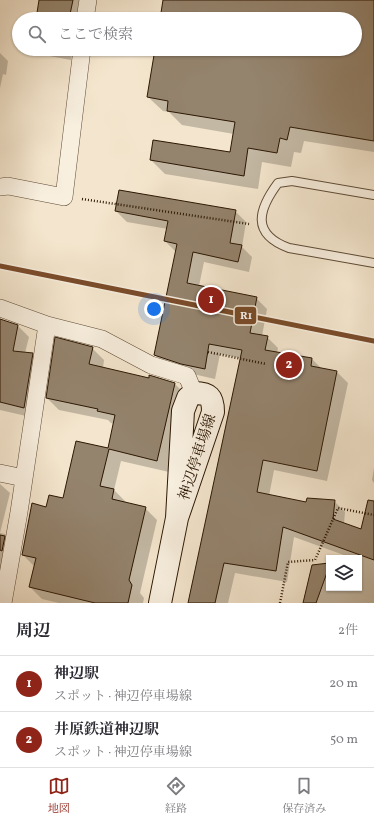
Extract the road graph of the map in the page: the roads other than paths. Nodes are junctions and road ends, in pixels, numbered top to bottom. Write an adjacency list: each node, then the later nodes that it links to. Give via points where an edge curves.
1 (88, 0): 2 (street)
2 (86, 12)
3 (81, 56): 4 (street, via 64,197 8,186)
4 (0, 187)
5 (374, 195): 6 (lane, via 292,181 278,183 262,210 266,234 278,244)
6 (374, 263)
7 (0, 308): 8 (street)
8 (47, 325): 9 (street, via 102,339 151,365 187,376); 11 (street)
9 (194, 393): 12 (main road, 神辺停車場線, via 188,398 182,411); 12 (main road, 神辺停車場線, via 208,396 213,402 213,412)
10 (0, 473): 11 (street)
11 (24, 478): 13 (street)
12 (177, 518): 14 (main road, 神辺停車場線)
13 (3, 603)
14 (160, 603)

